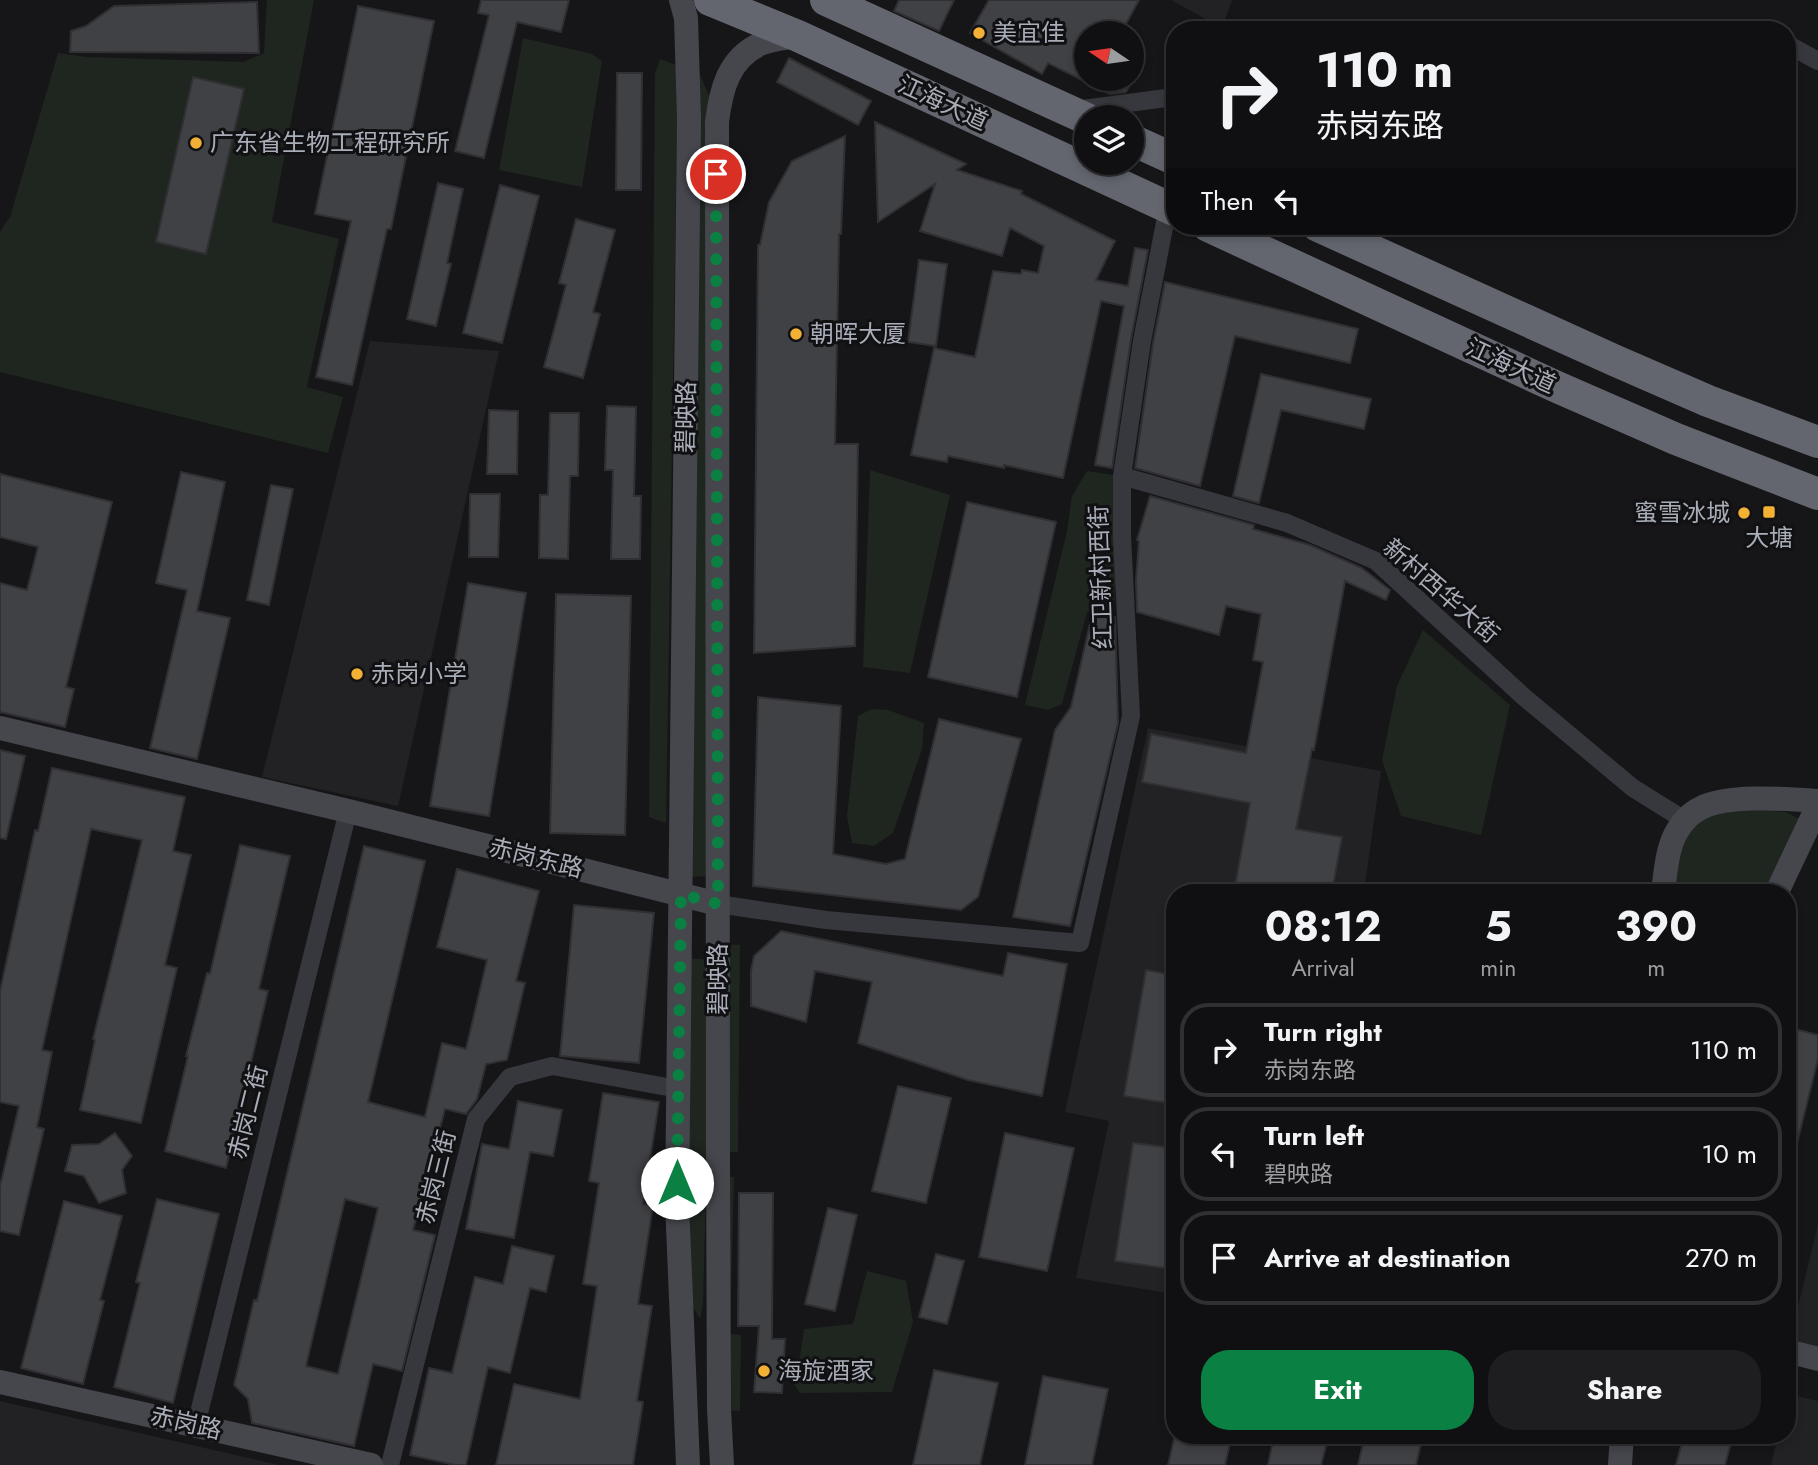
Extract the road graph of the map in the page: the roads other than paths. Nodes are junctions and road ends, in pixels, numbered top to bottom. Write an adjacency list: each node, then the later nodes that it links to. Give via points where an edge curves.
1 (681, 0): 25 (main road, 碧映路, via 688,46 689,118)
2 (710, 0): 4 (highway, 江海大道)
3 (826, 0): 9 (highway, 江海大道)
4 (798, 36): 12 (highway, 江海大道); 26 (main road, 碧映路, via 762,43 745,53 730,70 721,91 717,122)
5 (1796, 49): 6 (street)
6 (1818, 61)
7 (1166, 98): 8 (street)
8 (1131, 105)
9 (1074, 114)
10 (1144, 145): 11 (highway)
11 (1166, 155)
12 (1166, 207)
13 (1166, 232): 17 (street, 红卫新村西街, via 1142,341)
14 (1228, 235): 18 (highway, 江海大道, via 1557,387)
15 (1338, 235): 16 (highway, 江海大道, via 1708,401)
16 (1818, 442)
17 (1122, 476): 22 (street, 新村西华大街, via 1287,523 1376,561 1524,697 1633,788); 27 (street, 红卫新村西街, via 1131,716)
18 (1818, 494)
19 (0, 728): 21 (main road, 赤岗东路)
20 (1818, 803): 22 (main road, via 1723,801 1700,808); 24 (main road)
21 (348, 811): 25 (main road, 赤岗东路); 33 (street, 赤岗二街)
22 (1686, 821): 23 (main road, via 1670,845)
23 (1664, 884)
24 (1781, 884)
25 (681, 894): 26 (main road, 赤岗东路); 28 (main road, 碧映路)
26 (718, 904): 27 (street, 赤岗东路, via 826,920); 39 (main road, 碧映路)
27 (1080, 943)
28 (678, 1089): 32 (main road, 碧映路, via 679,1280); 36 (street, 赤岗三街, via 552,1066 510,1077 476,1119)
29 (1796, 1353): 30 (main road)
30 (1818, 1359)
31 (0, 1382): 33 (main road, 赤岗路)
32 (687, 1398): 37 (main road); 38 (main road, 碧映路)
33 (196, 1425): 35 (main road, 赤岗路)
34 (1621, 1444): 40 (main road)
35 (371, 1465)
36 (390, 1465)
37 (671, 1465)
38 (688, 1465)
39 (722, 1465)
40 (1620, 1465)

